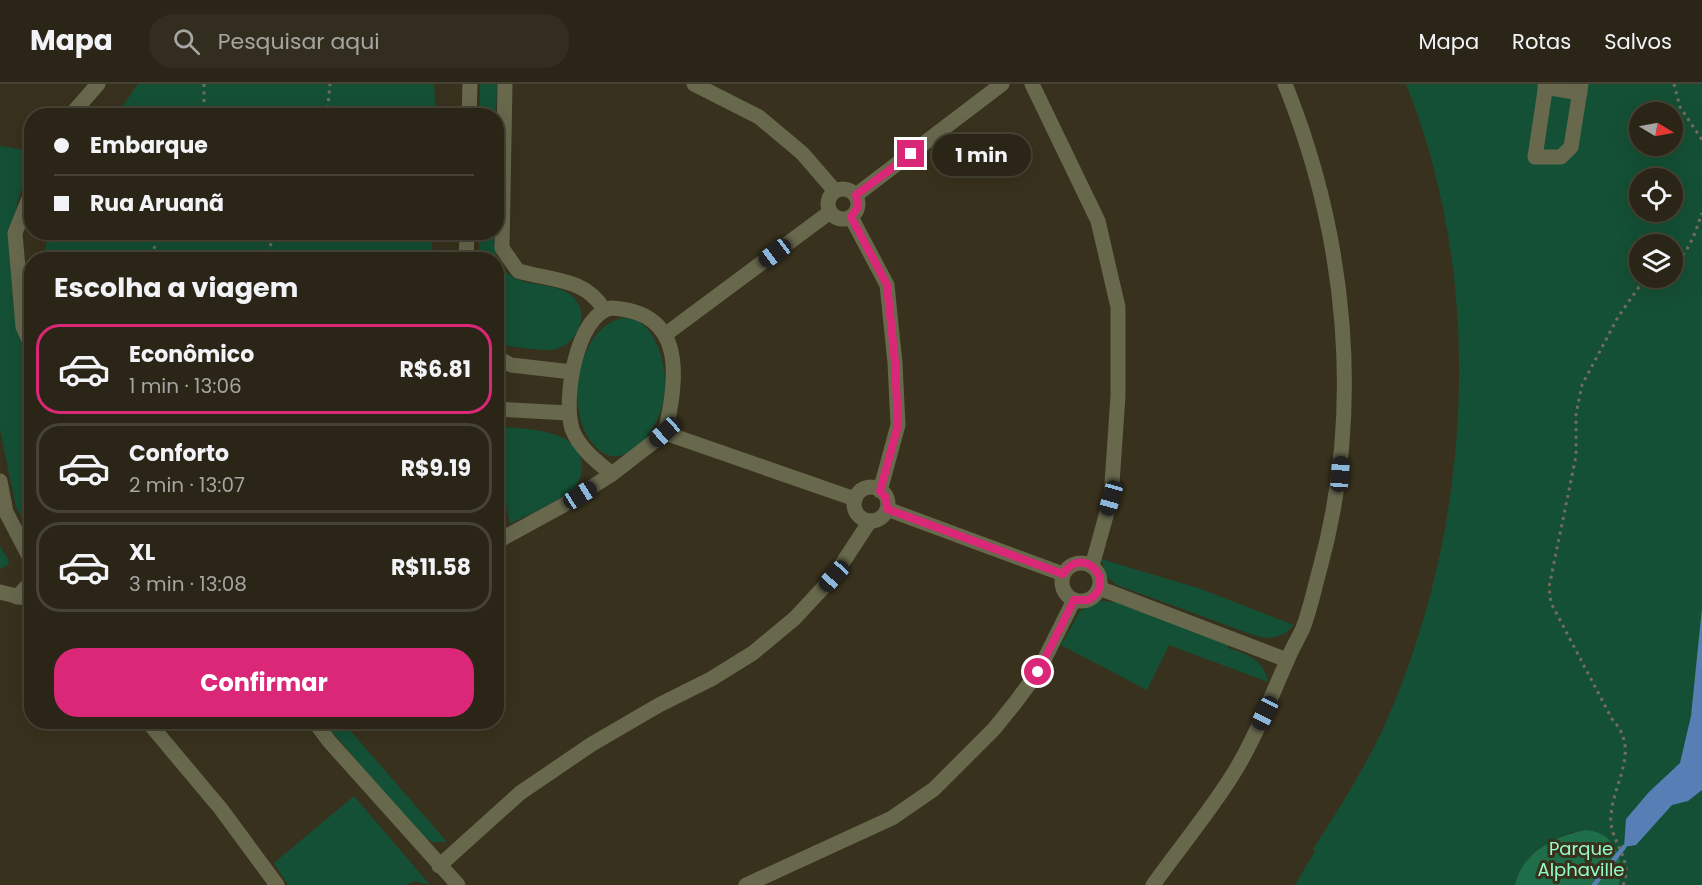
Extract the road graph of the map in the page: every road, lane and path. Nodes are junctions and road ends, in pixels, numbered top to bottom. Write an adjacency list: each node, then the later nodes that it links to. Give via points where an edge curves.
1 (98, 84): 15 (street)
2 (204, 84): 16 (path)
3 (330, 84): 17 (path)
4 (470, 84): 18 (street)
5 (505, 84): 19 (street)
6 (694, 84): 21 (street, via 759,117 802,153)
7 (1002, 84): 22 (street)
8 (1020, 84): 9 (street)
9 (1026, 84)
10 (1032, 84): 47 (street, via 1098,221 1118,307 1118,396 1111,498)
11 (1285, 84): 53 (street, via 1312,160 1329,226 1339,286 1345,369 1340,474 1326,546 1303,627)
12 (1674, 84): 20 (path, via 1680,107)
13 (1545, 86): 14 (street); 14 (street, via 1535,157 1561,157 1571,147)
14 (1580, 88)
15 (77, 108)
16 (204, 108)
17 (328, 108)
18 (469, 108)
19 (504, 139)
20 (1702, 140)
21 (835, 190): 22 (street, via 847,189); 24 (street, via 828,200)
22 (856, 195): 26 (street, via 858,207)
23 (24, 211): 31 (street, via 15,233)
24 (830, 212): 26 (street, via 838,219); 32 (street)
25 (1702, 213): 28 (path)
26 (851, 217): 40 (street, via 887,285 898,425)
27 (502, 240): 30 (street, via 502,248 518,271 578,284 597,297)
28 (1683, 255)
29 (1638, 288): 61 (path, via 1582,384 1576,414 1576,456 1550,587 1551,603 1612,719 1622,730 1626,746 1610,816 1626,859 1627,877)
30 (604, 310): 32 (street, via 632,309 654,319); 34 (street, via 586,332)
31 (24, 329)
32 (666, 334): 37 (street, via 674,360)
33 (504, 361): 34 (street)
34 (572, 372): 36 (street)
35 (504, 410): 36 (street)
36 (569, 414): 38 (street, via 573,431 588,454)
37 (665, 432): 38 (street); 41 (street)
38 (612, 474): 45 (street)
39 (0, 481): 44 (street)
40 (880, 491): 41 (street, via 866,489); 42 (street, via 886,498)
41 (855, 499): 43 (street, via 857,514)
42 (887, 509): 43 (street, via 880,518); 48 (street)
43 (870, 521): 56 (street, via 834,576 795,618 753,653 592,744 520,793)
44 (7, 527): 46 (street)
45 (504, 538)
46 (24, 551)
47 (1092, 566): 48 (street, via 1075,563); 49 (street, via 1099,576)
48 (1063, 574): 52 (street, via 1063,590)
49 (1099, 588): 52 (street, via 1088,600); 53 (street)
50 (0, 592): 51 (street)
51 (24, 599)
52 (1074, 600): 59 (street, via 1038,672 1015,703 933,789 892,818)
53 (1287, 660): 60 (street, via 1230,778)
54 (154, 729): 57 (street, via 221,809)
55 (320, 729): 56 (street)
56 (439, 866): 58 (street)
57 (277, 885)
58 (458, 885)
59 (746, 885)
60 (1153, 885)
61 (1623, 885)

